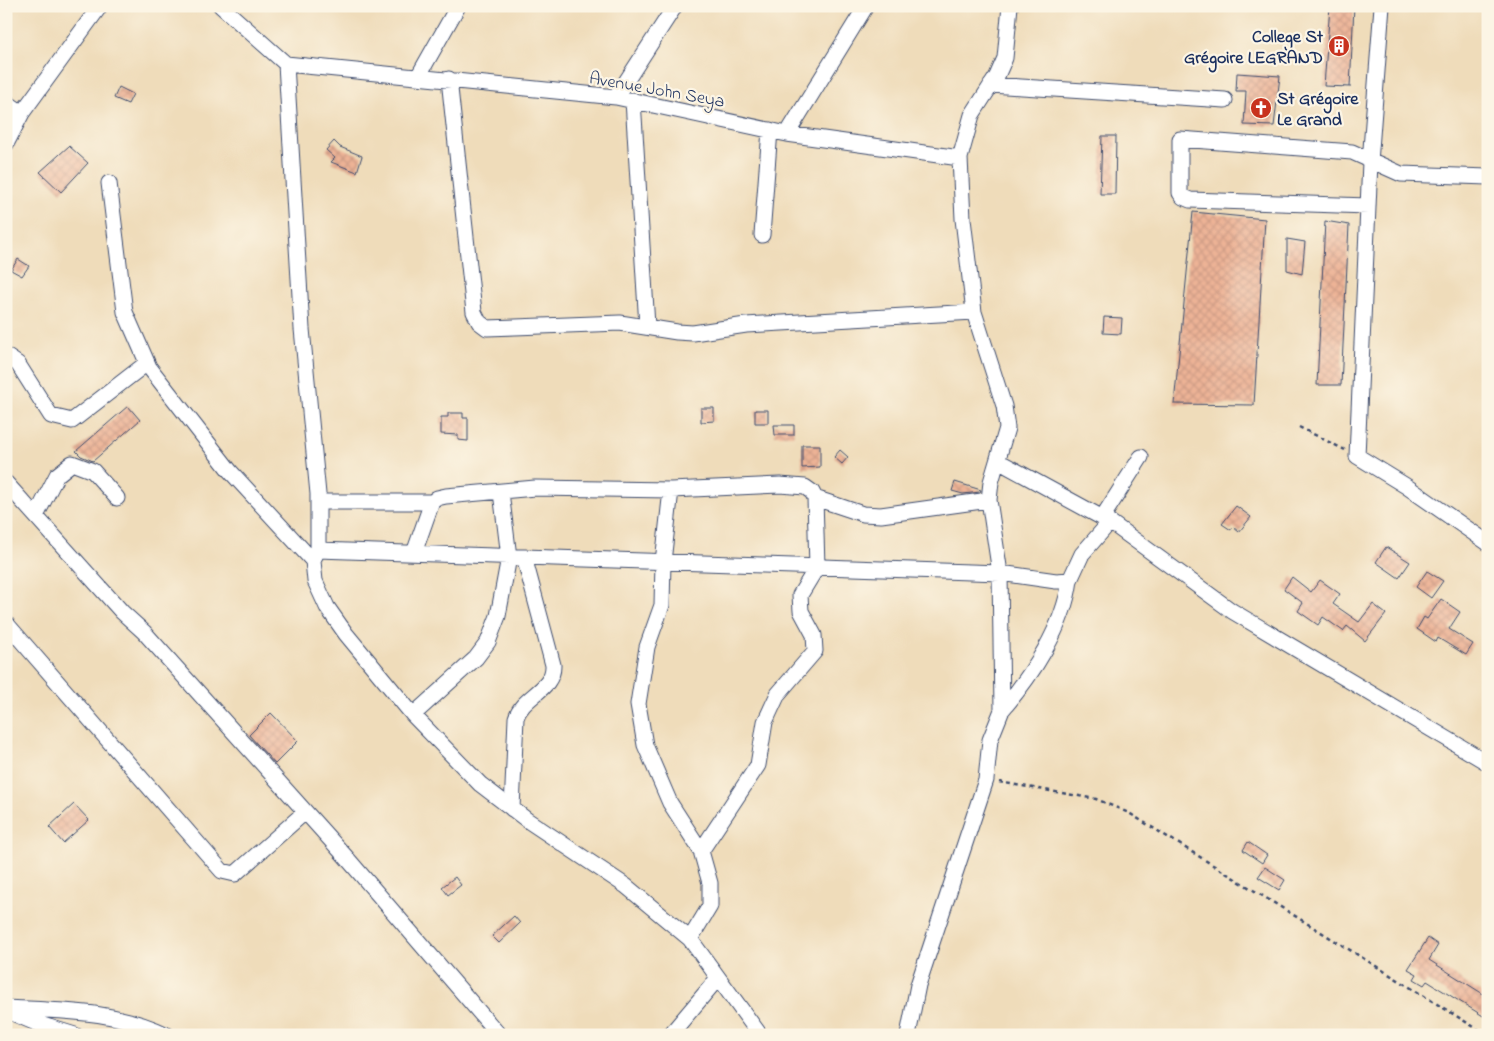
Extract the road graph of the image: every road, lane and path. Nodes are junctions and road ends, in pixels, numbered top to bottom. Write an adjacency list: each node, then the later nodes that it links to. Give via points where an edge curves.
1 (100, 6): 16 (street)
2 (221, 6): 8 (street)
3 (458, 6): 9 (street)
4 (675, 6): 12 (street)
5 (866, 6): 18 (street)
6 (1010, 6): 11 (street, via 1005,58)
7 (1382, 6): 21 (street)
8 (286, 64): 9 (street, Avenue John Seya); 40 (street, via 302,328)
9 (420, 75): 10 (street, Avenue John Seya)
10 (450, 79): 12 (street, Avenue John Seya); 27 (street, via 474,312 480,322 487,328 620,323)
11 (991, 86): 14 (street); 20 (street, via 972,115)
12 (616, 97): 13 (street, Avenue John Seya)
13 (633, 100): 17 (street, Avenue John Seya); 27 (street)
14 (1225, 100)
15 (6, 102): 16 (street)
16 (22, 112): 19 (street)
17 (770, 130): 18 (street, Avenue John Seya); 25 (street)
18 (787, 134): 20 (street, Avenue John Seya)
19 (6, 144)
20 (960, 158): 26 (street)
21 (1370, 162): 22 (street, via 1401,174); 24 (street); 24 (street, via 1352,152 1180,139 1180,193 1190,200)
22 (1488, 178)
23 (109, 183): 29 (street, via 125,312)
24 (1368, 206): 31 (street)
25 (762, 235)
26 (974, 312): 27 (street, via 746,325 693,332); 33 (street, via 1004,406 1007,428)
27 (647, 326)
28 (6, 356): 29 (street, via 18,364 51,416 72,421 142,366)
29 (148, 367): 46 (street, via 230,471)
30 (1299, 427): 31 (path)
31 (1357, 456): 44 (street)
32 (1142, 457): 43 (street)
33 (998, 461): 39 (street); 43 (street)
34 (6, 483): 42 (street)
35 (670, 490): 36 (street, via 535,488); 38 (street, via 780,485 805,487); 48 (street)
36 (501, 492): 41 (street, via 446,496); 47 (street)
37 (117, 498): 42 (street, via 93,471 72,463 57,475)
38 (815, 498): 39 (street, via 863,514 881,515); 49 (street)
39 (989, 500): 50 (street)
40 (318, 502): 41 (street); 46 (street)
41 (432, 502): 45 (street)
42 (36, 516): 58 (street)
43 (1106, 520): 51 (street, via 1082,554); 55 (street, via 1232,611)
44 (1488, 543)
45 (414, 554): 46 (street); 47 (street)
46 (315, 556): 54 (street, via 315,580 327,607)
47 (517, 557): 48 (street); 54 (street, via 488,642 476,658); 57 (street, via 554,674 550,682 518,709)
48 (663, 562): 49 (street); 59 (street, via 662,605 647,647 638,704 645,745 659,778 670,803)
49 (817, 567): 50 (street); 59 (street, via 800,595 801,611 814,635 815,651 778,694 765,722 758,765)
50 (1000, 573): 51 (street); 53 (street)
51 (1070, 580): 53 (street, via 1068,598 1038,660)
52 (6, 623): 58 (street, via 222,871 235,874)
53 (1002, 710): 56 (street, via 990,740)
54 (413, 715): 57 (street, via 480,784)
55 (1488, 763)
56 (986, 780): 68 (street, via 918,985); 69 (path, via 1096,799 1129,813)
57 (512, 809): 60 (street, via 626,886)
58 (305, 812): 65 (street)
59 (701, 851): 60 (street, via 710,883 710,906)
60 (690, 939): 61 (street)
61 (718, 978): 66 (street); 67 (street)
62 (6, 1009): 63 (street, via 36,1023); 64 (street, via 90,1012 129,1020)
63 (75, 1035)
64 (167, 1035)
65 (499, 1035)
66 (670, 1035)
67 (760, 1035)
68 (908, 1035)
69 (1488, 1035)

